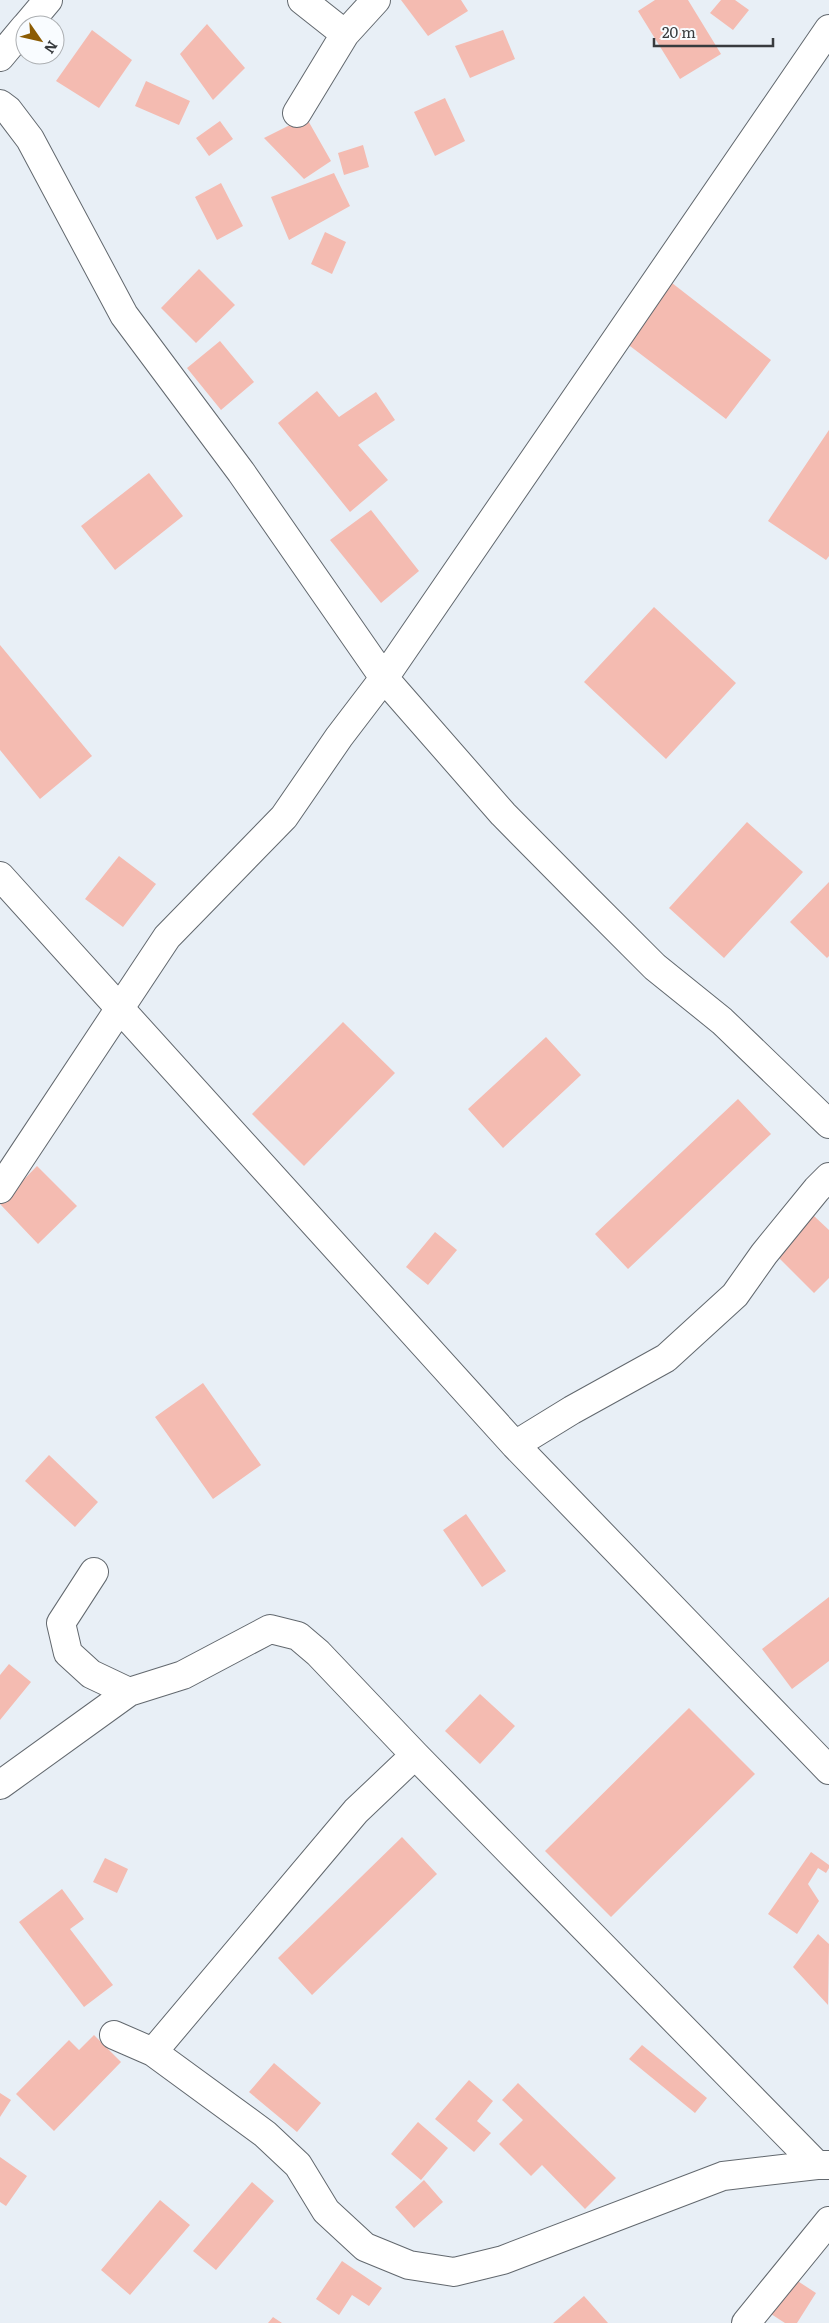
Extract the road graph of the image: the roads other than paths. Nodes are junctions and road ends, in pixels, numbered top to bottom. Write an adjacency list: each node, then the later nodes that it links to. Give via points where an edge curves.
1 (48, 0): 4 (street)
2 (302, 0): 6 (street)
3 (376, 0): 6 (street)
4 (35, 15)
5 (829, 29): 11 (street)
6 (345, 34): 10 (street)
7 (15, 39): 8 (street)
8 (0, 57)
9 (0, 104): 11 (street, via 30,139 124,315 241,472)
10 (297, 113)
11 (384, 678): 13 (street, via 284,817 167,937); 14 (street, via 503,814 654,967 722,1021)
12 (0, 876): 13 (street)
13 (120, 1007): 16 (street); 17 (street)
14 (829, 1124)
15 (829, 1177): 17 (street, via 735,1294 666,1358)
16 (0, 1190)
17 (515, 1445): 21 (street)
18 (94, 1572): 19 (street, via 61,1623 68,1653 91,1674)
19 (129, 1692): 20 (street, via 184,1675 270,1629 298,1636 318,1653); 22 (street)
20 (415, 1755): 24 (street, via 356,1810); 25 (street)
21 (829, 1770)
22 (0, 1785)
23 (114, 2035): 24 (street)
24 (153, 2052): 25 (street, via 265,2134 298,2165 326,2211 365,2247 409,2265 454,2272 483,2265 723,2176)
25 (823, 2165)
26 (829, 2221): 27 (street)
27 (746, 2323)

